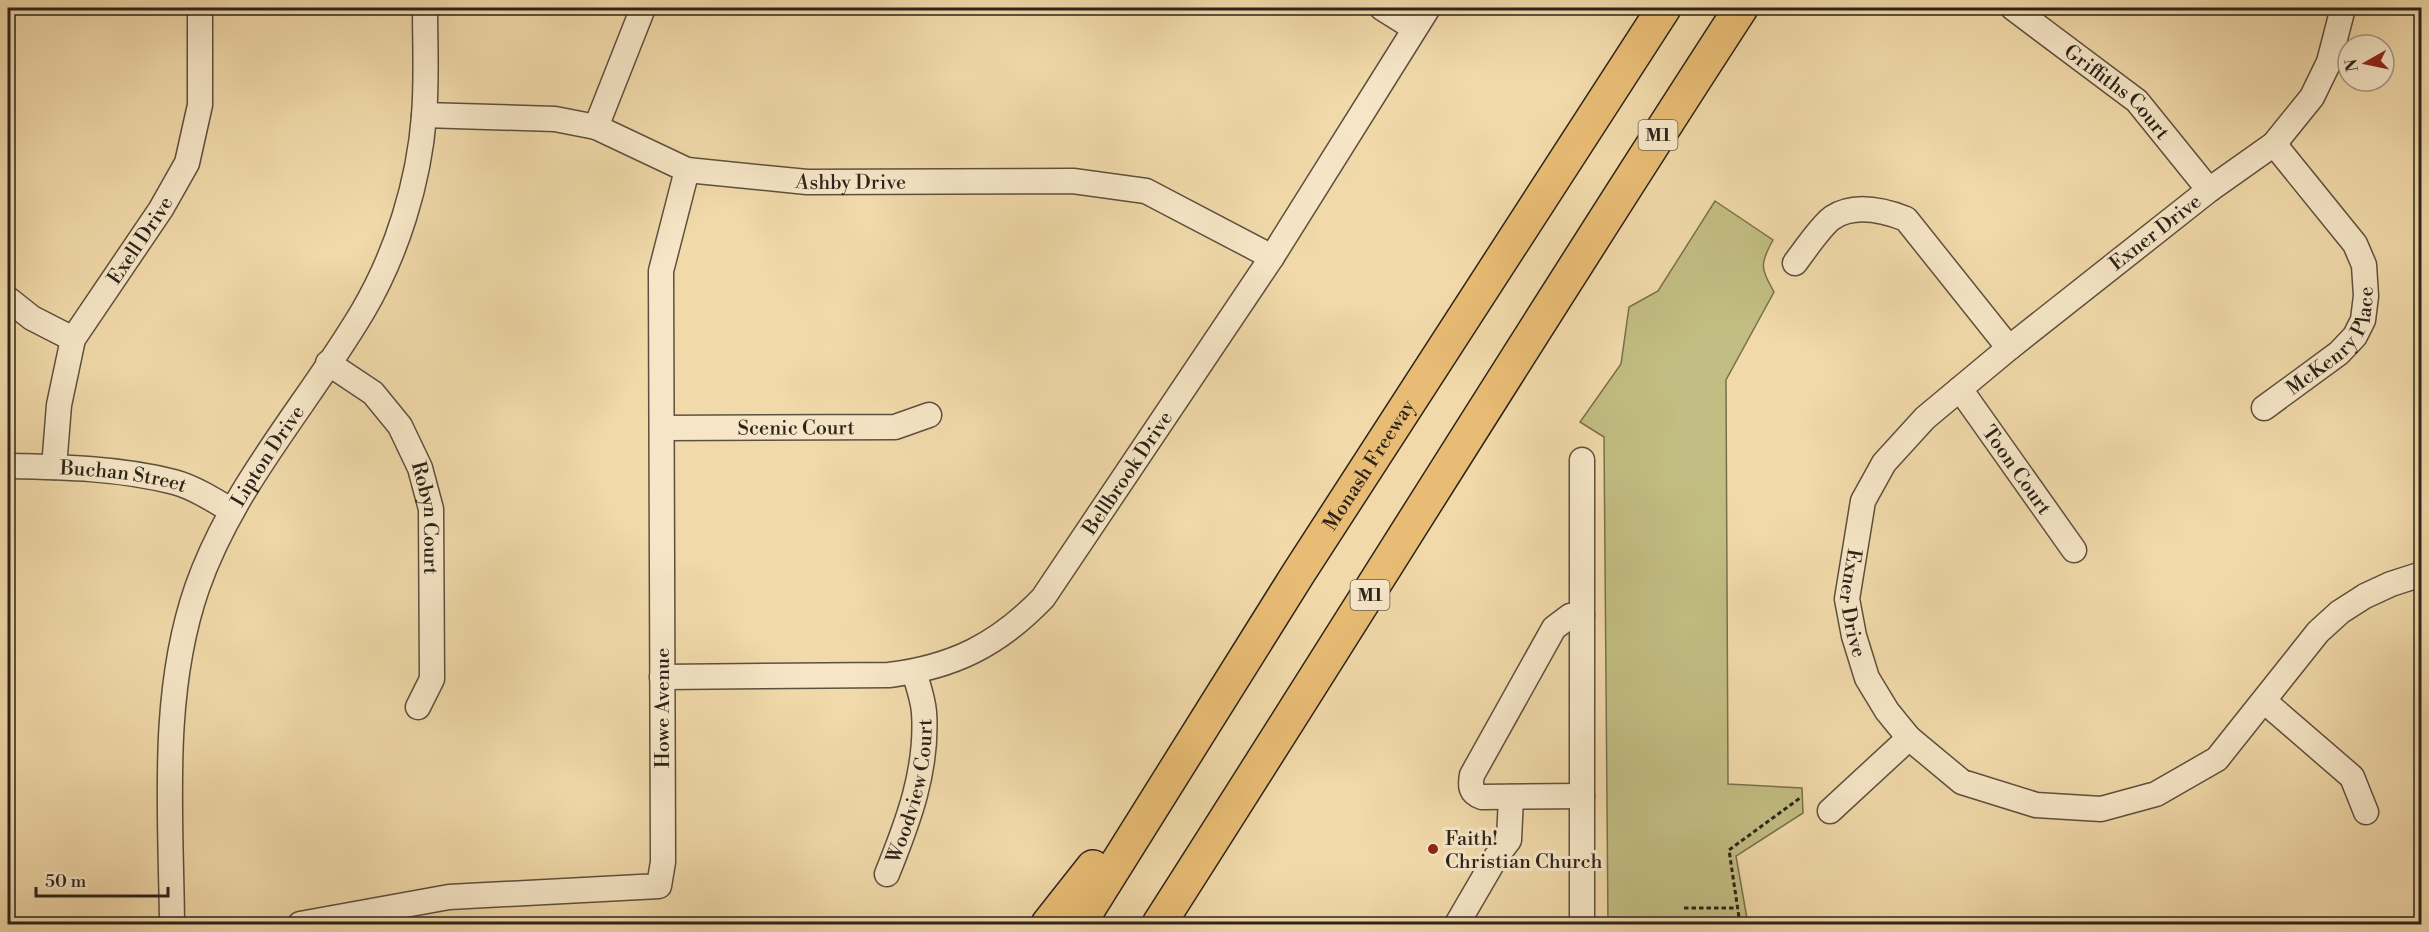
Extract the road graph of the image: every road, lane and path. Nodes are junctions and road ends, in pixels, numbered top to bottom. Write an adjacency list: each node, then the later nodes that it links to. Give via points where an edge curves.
1 (200, 8): 19 (street, Exell Drive, via 200,105 187,163 161,209)
2 (425, 8): 11 (street, Lipton Drive)
3 (643, 8): 12 (street)
4 (1382, 8): 10 (street)
5 (1428, 8): 10 (street, Bellbrook Drive)
6 (1664, 8): 38 (highway, Monash Freeway)
7 (1741, 8): 51 (highway, M1, via 1575,263)
8 (2013, 8): 15 (street, Griffiths Court, via 2138,101)
9 (2343, 8): 13 (street, Exner Drive, via 2329,62 2312,97)
10 (1414, 28): 16 (street, Bellbrook Drive)
11 (424, 115): 12 (street, Ashby Drive, via 555,119); 21 (street, Lipton Drive, via 417,167 392,253 363,310)
12 (597, 127): 14 (street, Ashby Drive)
13 (2274, 144): 15 (street, Exner Drive); 23 (street, McKenry Place, via 2355,244 2364,265 2367,296 2363,320 2355,336 2339,353)
14 (687, 170): 16 (street, Ashby Drive, via 807,182 1072,181 1146,190); 25 (street, Howe Avenue, via 661,271)
15 (2208, 190): 20 (street, Exner Drive)
16 (1272, 257): 33 (street, Bellbrook Drive, via 1043,598 1000,637 964,656)
17 (1795, 263): 20 (street, via 1832,219 1850,211 1889,212 1906,219)
18 (8, 299): 19 (street, via 32,318)
19 (73, 339): 28 (street, Exell Drive, via 59,405)
20 (2009, 348): 22 (street, Exner Drive)
21 (328, 363): 29 (street, Lipton Drive); 36 (street, Robyn Court, via 373,393 400,426 420,468 430,509 432,679)
22 (1960, 389): 30 (street, Toon Court); 37 (street, Exner Drive, via 1924,418 1884,463 1863,501 1847,598 1868,678)
23 (2264, 408)
24 (929, 415): 25 (street, Scenic Court, via 895,427)
25 (662, 428): 34 (street, Howe Avenue)
26 (1582, 460): 32 (street)
27 (8, 466): 28 (street, Buchan Street)
28 (54, 467): 29 (street, Buchan Street, via 130,473 176,482)
29 (232, 511): 47 (street, Lipton Drive, via 197,589 182,645 171,749)
30 (2074, 550)
31 (2421, 574): 35 (street, Exner Drive, via 2364,596 2340,612 2318,632)
32 (1582, 615): 39 (street); 40 (street, via 1570,616 1554,628 1472,775 1471,790 1475,795)
33 (914, 672): 34 (street, Bellbrook Drive); 44 (street, Woodview Court, via 924,711 923,762 911,813)
34 (662, 677): 48 (street, Howe Avenue, via 663,862 659,886 449,897)
35 (2264, 701): 37 (street, Exner Drive, via 2217,759 2156,794 2101,809 2036,805 1962,782); 43 (street, via 2352,777)
36 (418, 708)
37 (1909, 738): 42 (street)
38 (1193, 741): 49 (highway); 50 (highway, Monash Freeway)
39 (1582, 796): 40 (street); 53 (street)
40 (1511, 797): 52 (street, via 1509,840)
41 (1800, 798): 46 (path, via 1729,850)
42 (1830, 811)
43 (2366, 812)
44 (887, 874)
45 (1684, 908): 46 (path)
46 (1737, 908): 54 (path)
47 (171, 924)
48 (300, 924)
49 (1048, 924)
50 (1078, 924)
51 (1159, 924)
52 (1457, 924)
53 (1582, 924)
54 (1740, 924)

